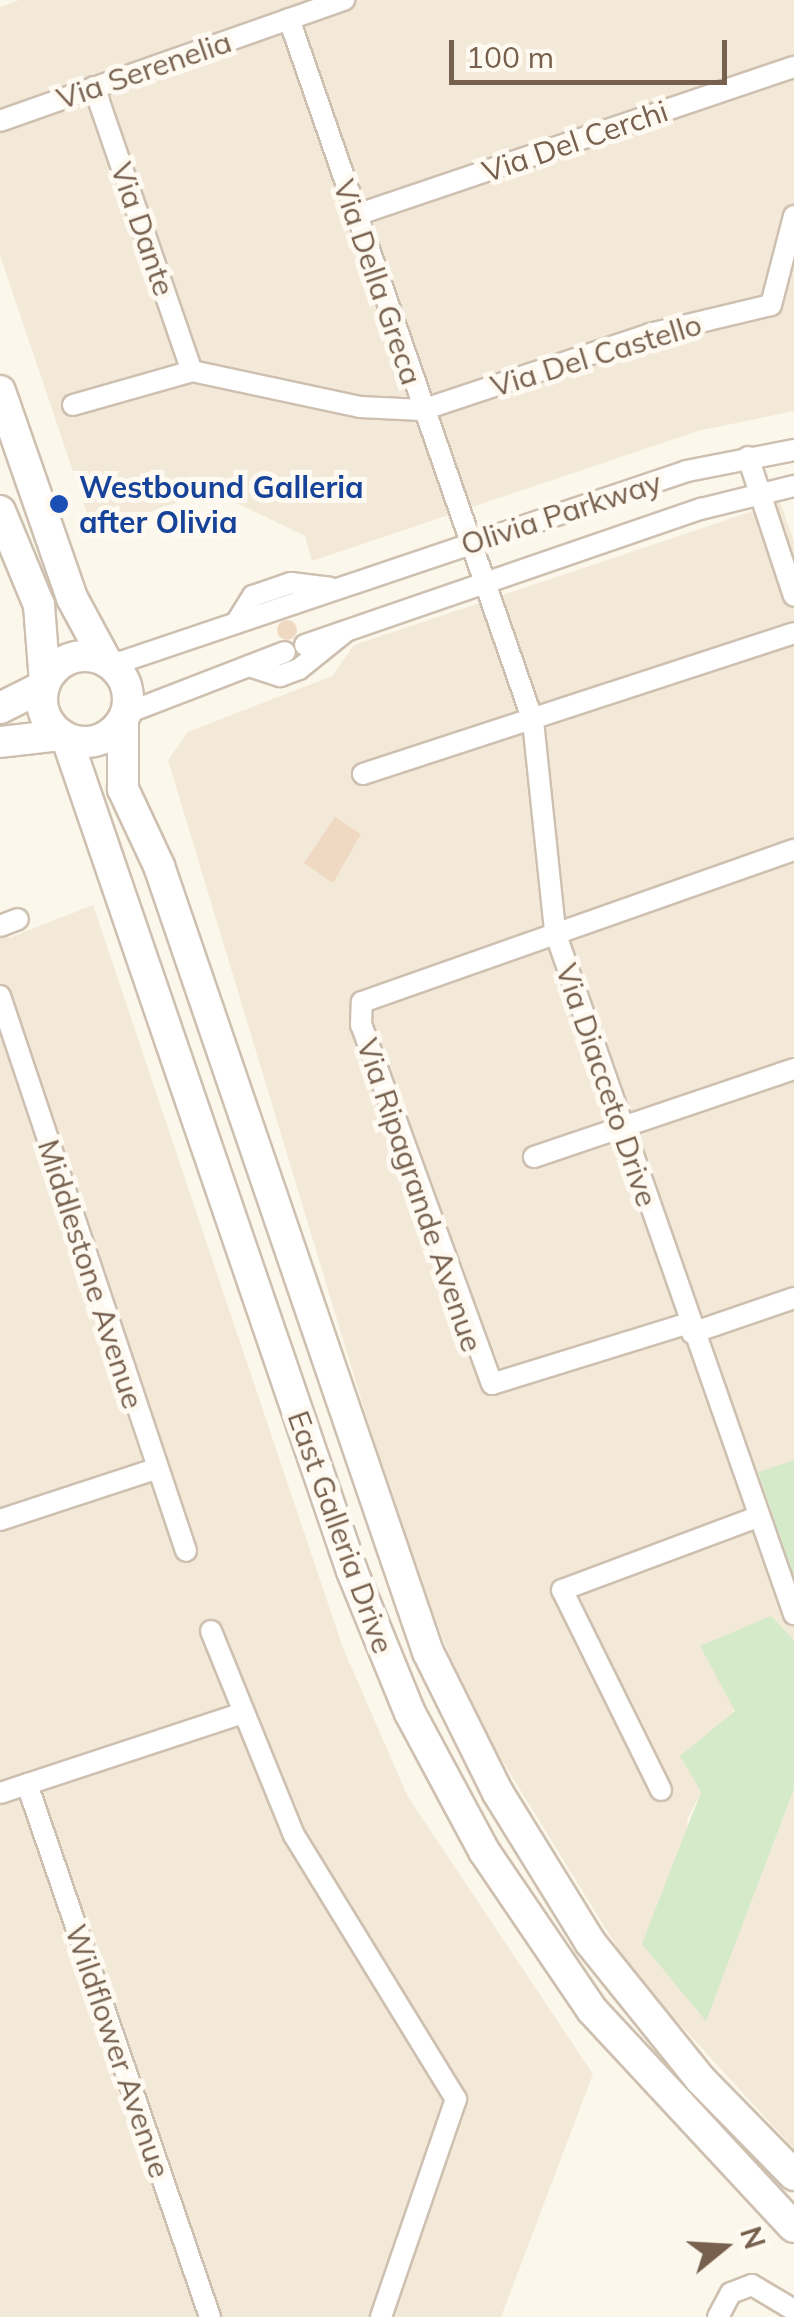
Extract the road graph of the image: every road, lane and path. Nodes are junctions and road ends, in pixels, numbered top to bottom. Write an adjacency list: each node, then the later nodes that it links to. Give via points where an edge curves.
1 (344, 0): 2 (street, Via Serenelia)
2 (289, 19): 4 (street, Via Serenelia); 6 (street, Via Della Greca)
3 (794, 67): 6 (street, Via Del Cerchi)
4 (94, 87): 5 (street, Via Serenelia); 8 (street, Via Dante)
5 (0, 121)
6 (356, 215): 11 (street, Via Della Greca)
7 (794, 216): 11 (street, Via Del Castello, via 771,305 650,334)
8 (192, 371): 10 (street); 11 (street, via 360,407)
9 (0, 392): 22 (main road, via 72,598)
10 (72, 405)
11 (422, 410): 17 (street, Via Della Greca)
12 (794, 450): 13 (street, Olivia Parkway)
13 (748, 458): 15 (street); 17 (street, Olivia Parkway)
14 (794, 486): 15 (street, Olivia Parkway)
15 (759, 494): 18 (street, Olivia Parkway); 19 (street)
16 (0, 510): 24 (main road, via 39,605)
17 (470, 544): 18 (street, Via Diacceto Drive); 22 (street, Olivia Parkway, via 332,589 272,589 253,596 236,623)
18 (484, 582): 20 (street, Olivia Parkway); 27 (street, Via Diacceto Drive)
19 (794, 596)
20 (346, 630): 23 (street, Olivia Parkway); 23 (street, Olivia Parkway, via 299,669 280,676)
21 (794, 633): 27 (street)
22 (109, 663): 24 (main road, via 68,659); 26 (main road, via 126,684)
23 (249, 666): 26 (street, Olivia Parkway)
24 (45, 684): 25 (main road); 28 (main road, via 46,719)
25 (0, 708)
26 (125, 717): 28 (main road, via 96,742); 49 (main road, East Galleria Drive, via 123,790 159,866 428,1652 498,1793 590,1942 701,2080)
27 (533, 720): 30 (street); 32 (street, Via Diacceto Drive)
28 (64, 737): 29 (main road); 50 (main road, East Galleria Drive, via 352,1572 410,1713 484,1850 592,2010)
29 (0, 742)
30 (363, 774)
31 (794, 850): 32 (street)
32 (555, 932): 35 (street, Via Diacceto Drive); 38 (street, Via Ripagrande Avenue, via 362,1002 361,1025 492,1384)
33 (0, 996): 39 (street, Middlestone Avenue)
34 (794, 1069): 35 (street)
35 (621, 1128): 36 (street); 38 (street, Via Diacceto Drive)
36 (534, 1157)
37 (794, 1298): 38 (street)
38 (690, 1328): 40 (street, Via Diacceto Drive)
39 (158, 1468): 41 (street); 42 (street, Middlestone Avenue)
40 (756, 1518): 43 (street, Via Diacceto Drive); 47 (street, via 562,1590)
41 (0, 1520)
42 (186, 1551)
43 (794, 1614)
44 (210, 1631): 45 (street)
45 (240, 1714): 46 (street); 53 (street, via 312,1866 446,2078 455,2122)
46 (27, 1784): 48 (street); 52 (street, Wildflower Avenue)
47 (661, 1790)
48 (0, 1794)
49 (794, 2175)
50 (794, 2227)
51 (794, 2310): 54 (street, via 752,2285 731,2293)
52 (210, 2317)
53 (381, 2317)
54 (718, 2317)

